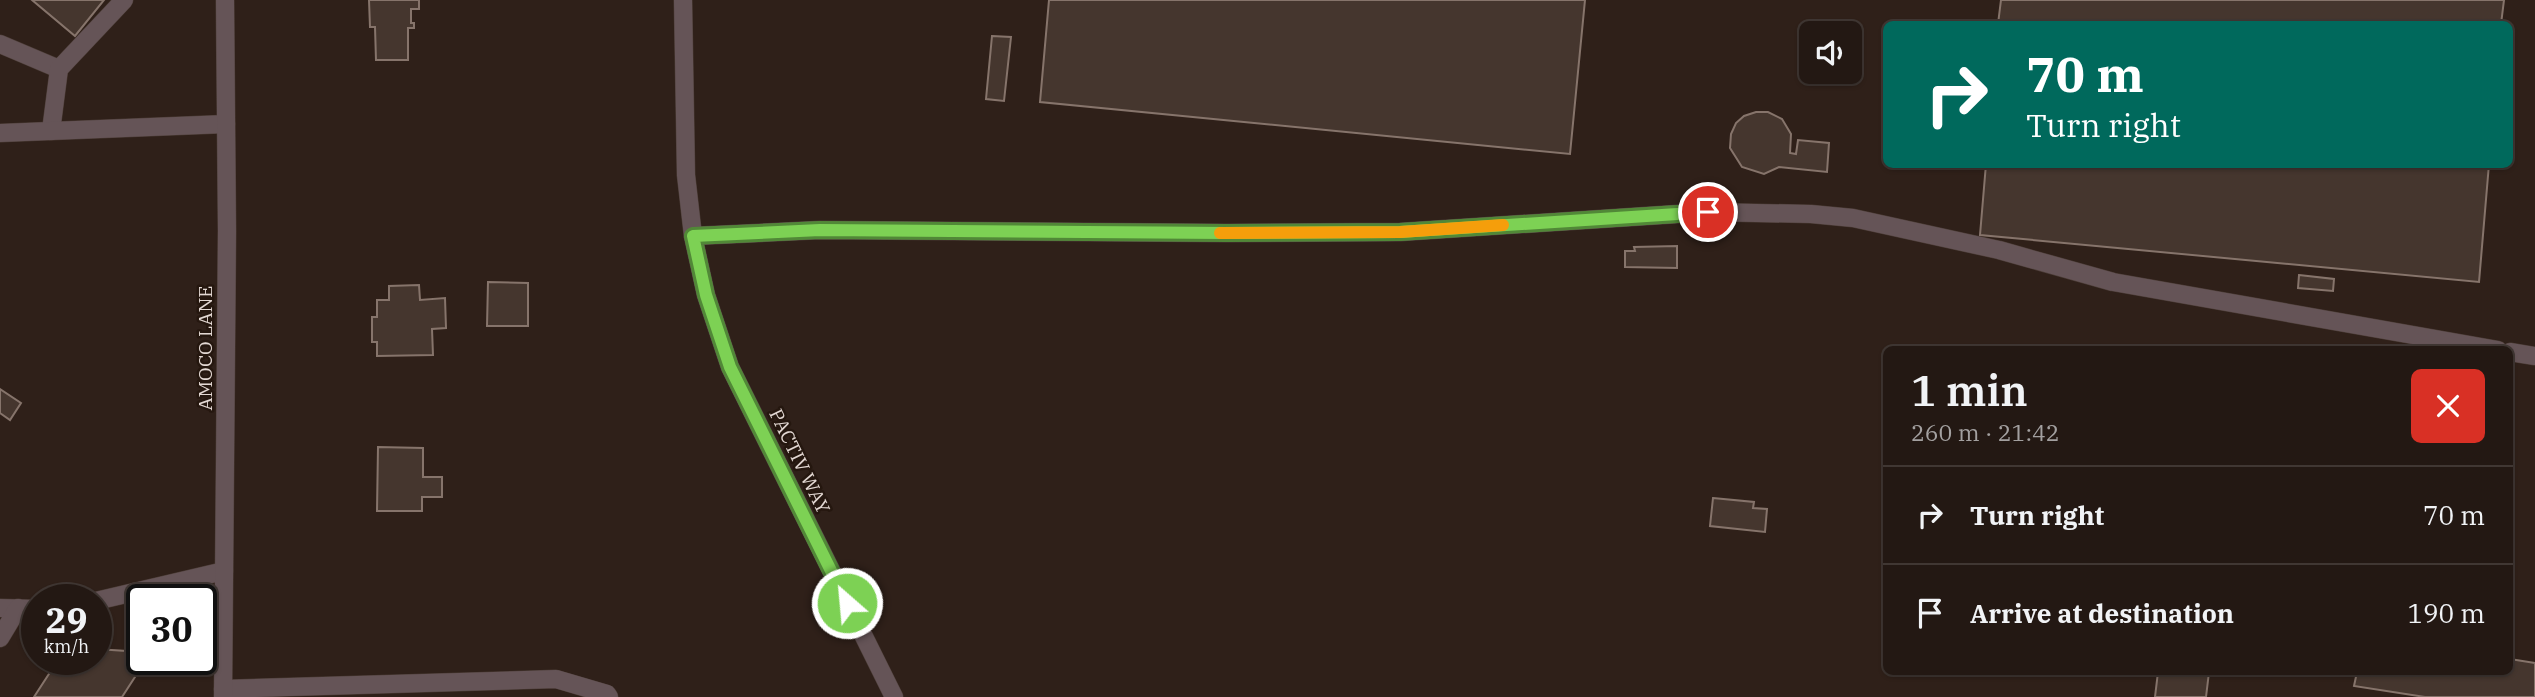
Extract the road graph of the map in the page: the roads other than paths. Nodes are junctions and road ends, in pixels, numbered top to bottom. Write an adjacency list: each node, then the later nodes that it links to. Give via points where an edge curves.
1 (124, 0): 5 (street)
2 (225, 0): 6 (street, AMOCO LANE)
3 (683, 0): 9 (street, PACTIV WAY, via 685,175)
4 (0, 44): 5 (street)
5 (59, 69): 7 (street)
6 (226, 124): 7 (street); 13 (street, AMOCO LANE)
7 (51, 131): 8 (street)
8 (0, 133)
9 (693, 236): 10 (street, via 820,230 1400,232 1708,212 1811,214 1853,218 1985,247 2113,282); 20 (street, PACTIV WAY, via 706,295 730,367)
10 (2475, 346)
11 (2513, 352): 12 (street)
12 (2535, 356)
13 (224, 571): 14 (street); 18 (street, AMOCO LANE)
14 (112, 597)
15 (9, 608): 16 (street)
16 (0, 638)
17 (355, 691): 18 (street); 19 (street, via 556,679)
18 (223, 693)
19 (609, 697)
20 (894, 697)

